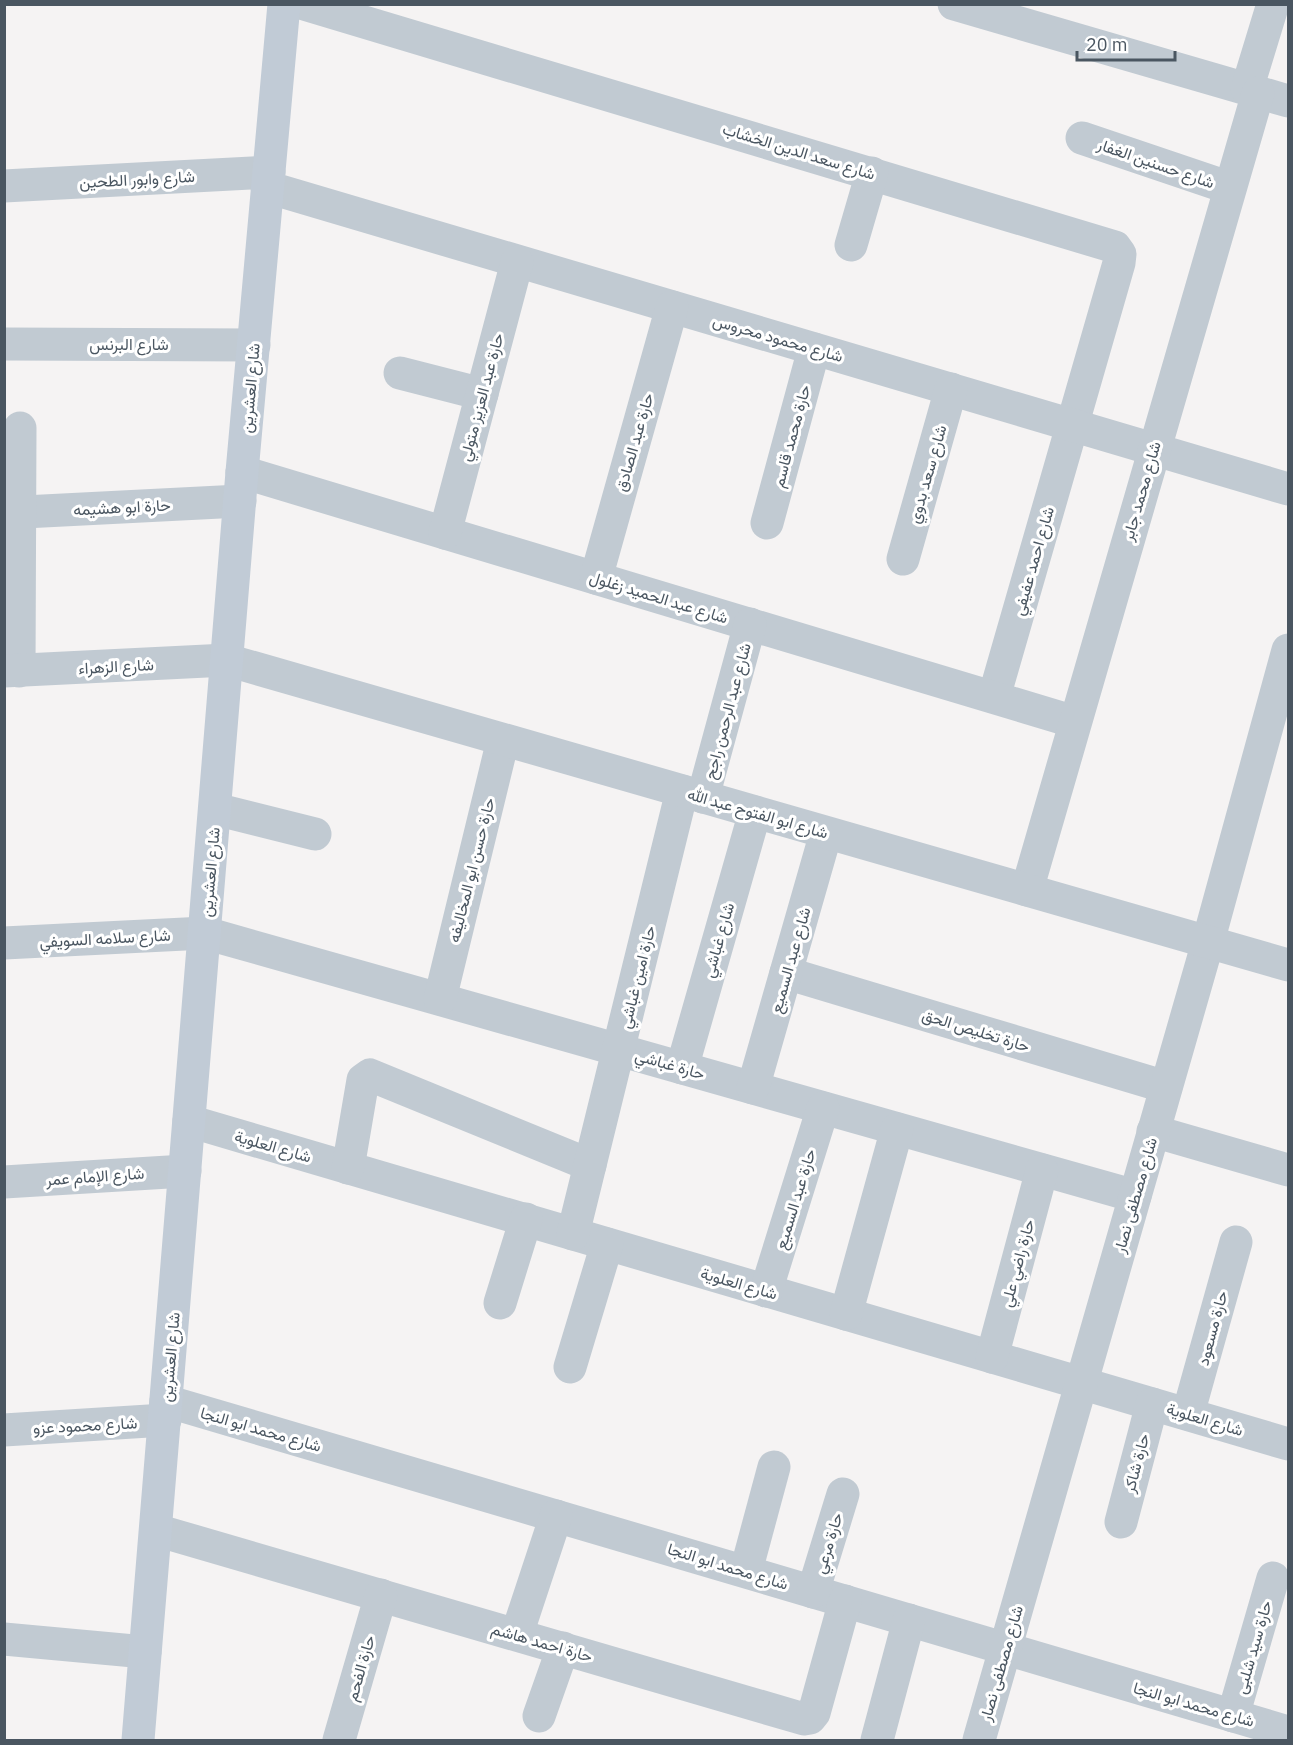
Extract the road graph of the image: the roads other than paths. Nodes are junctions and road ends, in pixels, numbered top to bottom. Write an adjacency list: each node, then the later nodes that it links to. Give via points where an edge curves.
1 (284, 4): 9 (main road, شارع العشرين)
2 (304, 4): 8 (street, شارع سعد الدين الخشاب)
3 (1273, 4): 5 (street, شارع محمد جابر)
4 (974, 7): 5 (street)
5 (1252, 91): 6 (street); 11 (street, شارع محمد جابر)
6 (1288, 101)
7 (1082, 138): 11 (street, شارع حسنين الغفار)
8 (872, 173): 12 (street); 21 (street, شارع سعد الدين الخشاب, via 1115,247 1120,254 1119,263)
9 (268, 180): 10 (street, شارع وابور الطحين); 13 (street, شارع محمود محروس); 16 (main road, شارع العشرين)
10 (4, 186)
11 (1230, 188): 23 (street, شارع محمد جابر)
12 (851, 245)
13 (517, 262): 14 (street, شارع محمود محروس); 20 (street, حارة عبد العزيز متولي)
14 (672, 307): 17 (street, شارع محمود محروس); 30 (street, حارة عبد الصادق)
15 (4, 344): 16 (street, شارع البرنس)
16 (254, 345): 24 (main road, شارع العشرين)
17 (814, 349): 19 (street, شارع محمود محروس); 27 (street, حارة محمد قاسم)
18 (400, 374): 20 (street)
19 (951, 389): 21 (street, شارع محمود محروس); 29 (street, شارع سعد بدوي)
20 (482, 394): 28 (street, حارة عبد العزيز متولي)
21 (1073, 426): 23 (street, شارع محمود محروس); 35 (street, شارع احمد عفيفي)
22 (20, 428): 26 (street)
23 (1153, 449): 25 (street, شارع محمود محروس); 36 (street, شارع محمد جابر)
24 (241, 487): 26 (street, حارة ابو هشيمه); 28 (street, شارع عبد الحميد زغلول); 33 (main road, شارع العشرين)
25 (1288, 489)
26 (12, 512): 34 (street)
27 (767, 523)
28 (445, 533): 30 (street, شارع عبد الحميد زغلول)
29 (903, 559)
30 (596, 578): 31 (street, شارع عبد الحميد زغلول)
31 (750, 624): 35 (street, شارع عبد الحميد زغلول); 38 (street, شارع عبد الرحمن راجح)
32 (1288, 650): 45 (street, شارع مصطفى نصار)
33 (227, 660): 34 (street, شارع الزهراء); 37 (street, شارع ابو الفتوح عبد الله); 39 (main road, شارع العشرين)
34 (12, 671)
35 (994, 697): 36 (street, شارع عبد الحميد زغلول)
36 (1075, 722): 43 (street, شارع محمد جابر)
37 (503, 740): 38 (street, شارع ابو الفتوح عبد الله); 49 (street, حارة حسن ابو المخاليفه)
38 (693, 794): 40 (street, شارع ابو الفتوح عبد الله); 50 (street, حارة امين غباشي)
39 (215, 809): 42 (street); 44 (main road, شارع العشرين)
40 (755, 812): 41 (street, شارع ابو الفتوح عبد الله); 51 (street, شارع غباشي)
41 (826, 832): 43 (street, شارع ابو الفتوح عبد الله); 48 (street, شارع عبد السميع)
42 (315, 834)
43 (1027, 890): 45 (street, شارع ابو الفتوح عبد الله)
44 (205, 933): 46 (street, شارع سلامه السويفي); 49 (street, حارة غباشي); 55 (main road, شارع العشرين)
45 (1208, 942): 47 (street, شارع ابو الفتوح عبد الله); 52 (street, شارع مصطفى نصار)
46 (4, 943)
47 (1288, 965)
48 (786, 973): 52 (street, حارة تخليص الحق); 53 (street, شارع عبد السميع)
49 (440, 999): 50 (street, حارة غباشي)
50 (619, 1050): 51 (street, حارة غباشي); 58 (street, حارة امين غباشي)
51 (681, 1068): 53 (street, حارة غباشي)
52 (1166, 1087): 57 (street, شارع مصطفى نصار)
53 (753, 1088): 54 (street, حارة غباشي)
54 (823, 1108): 56 (street, حارة غباشي); 69 (street, حارة عبد السميع)
55 (189, 1121): 59 (street, شارع العلوية); 60 (main road, شارع العشرين)
56 (897, 1129): 61 (street, حارة غباشي); 71 (street)
57 (1153, 1131): 62 (street); 64 (street, شارع مصطفى نصار)
58 (590, 1165): 59 (street, via 370,1075 363,1080); 66 (street, حارة امين غباشي)
59 (348, 1168): 65 (street, شارع العلوية)
60 (185, 1170): 63 (street, شارع الإمام عمر); 76 (main road, شارع العشرين)
61 (1042, 1170): 64 (street, حارة غباشي); 72 (street, حارة راضي علي)
62 (1288, 1170)
63 (4, 1182)
64 (1135, 1196): 74 (street, شارع مصطفى نصار)
65 (526, 1219): 66 (street, شارع العلوية); 70 (street)
66 (573, 1234): 68 (street, شارع العلوية)
67 (1236, 1242): 77 (street, حارة مسعود)
68 (607, 1244): 69 (street, شارع العلوية); 73 (street)
69 (766, 1291): 71 (street, شارع العلوية)
70 (500, 1303)
71 (846, 1314): 72 (street, شارع العلوية)
72 (992, 1357): 74 (street, شارع العلوية)
73 (570, 1367)
74 (1082, 1383): 75 (street, شارع العلوية); 94 (street, شارع مصطفى نصار)
75 (1152, 1404): 77 (street, شارع العلوية); 83 (street, حارة شاكر)
76 (166, 1411): 78 (street, شارع محمود عزو); 82 (street, شارع محمد ابو النجا); 84 (main road, شارع العشرين)
77 (1188, 1414): 79 (street, شارع العلوية)
78 (4, 1430)
79 (1288, 1444)
80 (774, 1467): 85 (street)
81 (843, 1494): 87 (street, حارة مرعي)
82 (556, 1515): 85 (street, شارع محمد ابو النجا); 91 (street)
83 (1121, 1522)
84 (156, 1530): 88 (street, حارة احمد هاشم); 95 (main road, شارع العشرين)
85 (746, 1571): 87 (street, شارع محمد ابو النجا)
86 (1273, 1578): 97 (street, حارة سيد شلبى)
87 (813, 1592): 89 (street, شارع محمد ابو النجا)
88 (381, 1595): 91 (street, حارة احمد هاشم); 100 (street, حارة الفحم)
89 (845, 1601): 90 (street, شارع محمد ابو النجا); 93 (street, حارة احمد هاشم, via 814,1713 807,1719)
90 (909, 1620): 94 (street, شارع محمد ابو النجا); 101 (street)
91 (517, 1635): 93 (street, حارة احمد هاشم)
92 (4, 1639): 95 (street)
93 (563, 1648): 96 (street)
94 (1005, 1649): 97 (street, شارع محمد ابو النجا); 102 (street, شارع مصطفى نصار)
95 (146, 1652): 99 (main road, شارع العشرين)
96 (539, 1716)
97 (1233, 1716): 98 (street, شارع محمد ابو النجا)
98 (1288, 1732)
99 (141, 1740)
100 (339, 1740)
101 (877, 1740)
102 (979, 1740)

